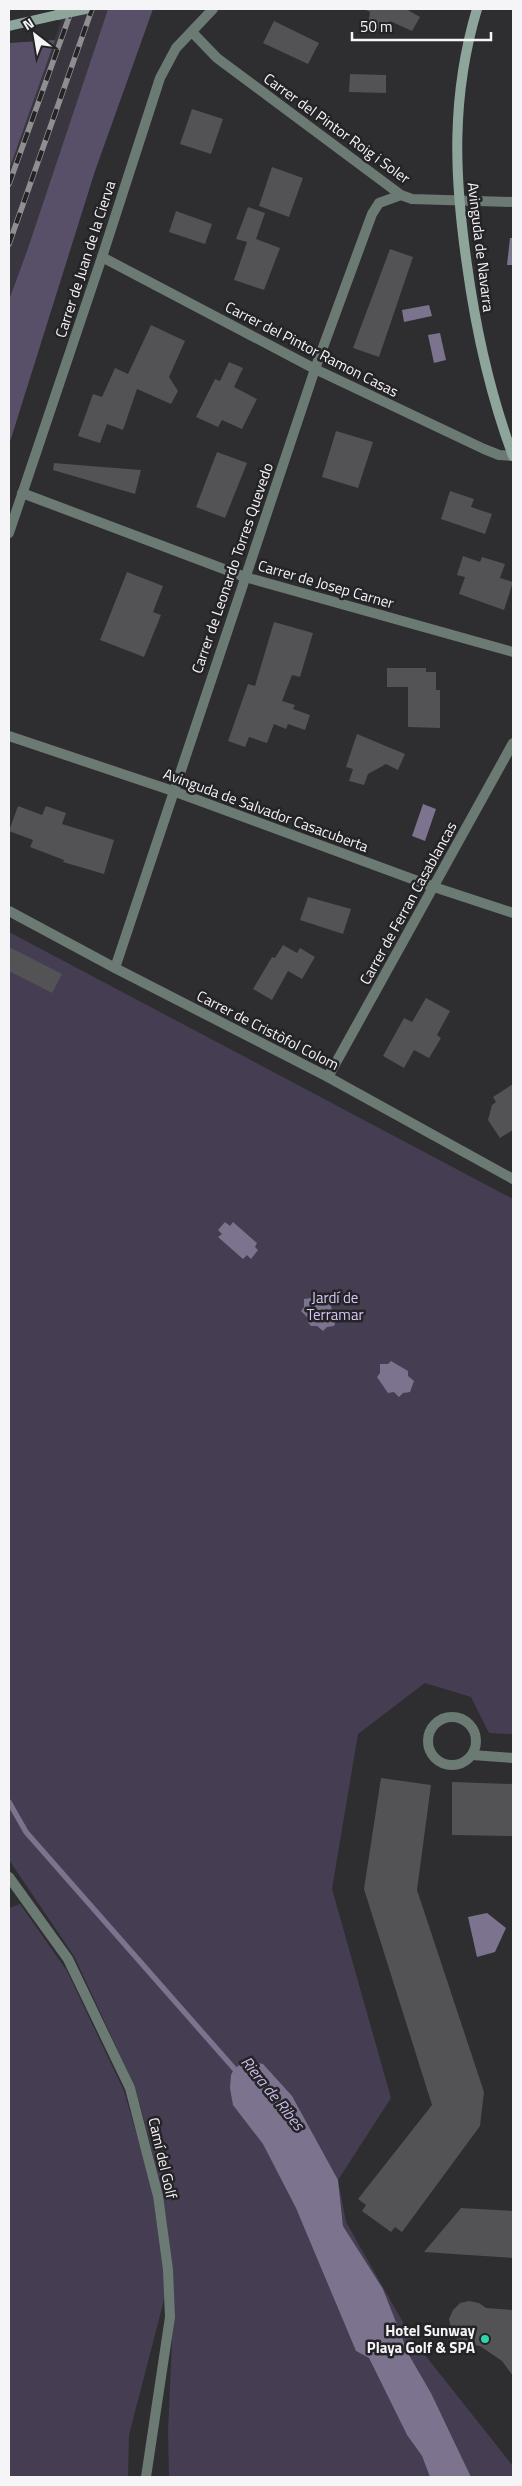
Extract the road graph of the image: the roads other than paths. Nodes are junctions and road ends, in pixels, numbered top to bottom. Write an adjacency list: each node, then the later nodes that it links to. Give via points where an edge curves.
1 (85, 9): 4 (street, bridge)
2 (212, 9): 5 (street, Carrer de Juan de la Cierva)
3 (477, 9): 7 (street, Avinguda de Navarra, via 461,78 457,126)
4 (9, 26)
5 (192, 32): 6 (street, Carrer del Pintor Roig i Soler, via 217,58); 9 (street, Carrer de Juan de la Cierva, via 176,48 160,78)
6 (401, 195): 7 (street, Carrer del Pintor Roig i Soler, via 412,199); 10 (street, Carrer de Leonardo Torres Quevedo, via 379,203 372,214)
7 (458, 201): 8 (street, Carrer del Pintor Roig i Soler); 11 (street, Avinguda de Navarra, via 481,352)
8 (513, 202)
9 (102, 257): 10 (street, Carrer del Pintor Ramon Casas); 12 (street, Carrer de Juan de la Cierva)
10 (315, 369): 11 (street, Carrer del Pintor Ramon Casas, via 484,449); 14 (street, Carrer de Leonardo Torres Quevedo)
11 (513, 456)
12 (22, 493): 13 (street, Carrer de Juan de la Cierva); 14 (street, Carrer de Josep Carner)
13 (9, 533)
14 (244, 577): 15 (street, Carrer de Josep Carner); 18 (street, Carrer de Leonardo Torres Quevedo)
15 (513, 652)
16 (9, 736): 18 (street, Avinguda de Salvador Casacuberta)
17 (513, 743): 19 (street, Carrer de Ferran Casablancas)
18 (173, 791): 19 (street, Avinguda de Salvador Casacuberta); 22 (street, Carrer de Leonardo Torres Quevedo)
19 (434, 887): 21 (street, Avinguda de Salvador Casacuberta); 23 (street, Carrer de Ferran Casablancas)
20 (9, 911): 22 (street, Carrer de Cristòfol Colom)
21 (513, 913)
22 (114, 968): 23 (street, Carrer de Cristòfol Colom)
23 (328, 1078): 24 (street, Carrer de Cristòfol Colom)
24 (513, 1179)
25 (472, 1755): 25 (street, via 476,1734 467,1721 443,1718 432,1729 428,1744 430,1752 441,1763 457,1765); 26 (street)
26 (513, 1758)
27 (9, 1877): 28 (street, Camí del Golf, via 68,1959 130,2088 158,2196 168,2270 170,2317)
28 (146, 2477)

